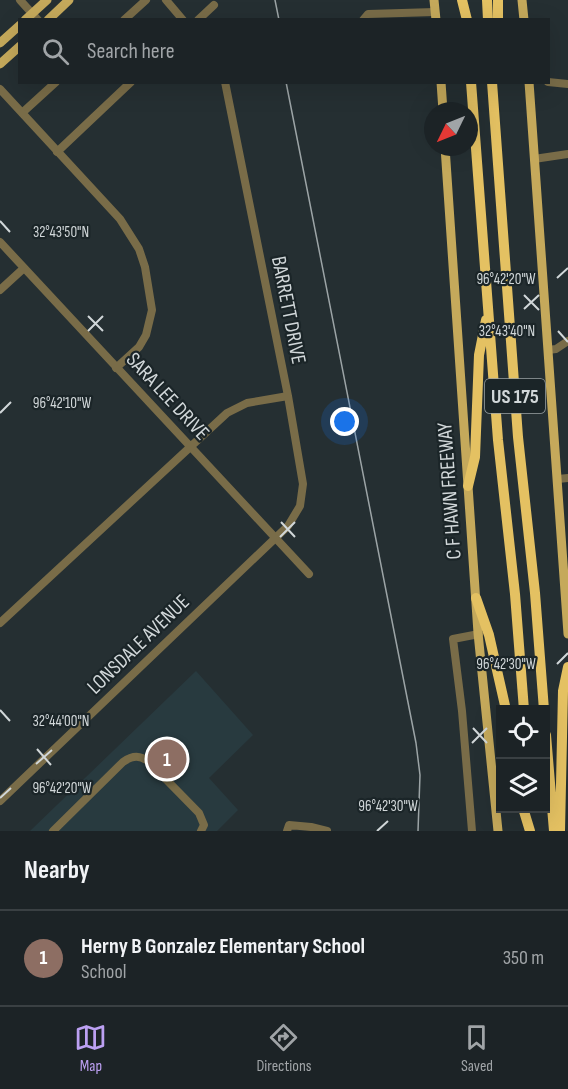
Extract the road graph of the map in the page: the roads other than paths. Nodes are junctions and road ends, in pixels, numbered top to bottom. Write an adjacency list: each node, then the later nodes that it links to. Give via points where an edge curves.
1 (20, 0): 13 (street)
2 (47, 0): 13 (main road)
3 (69, 0): 14 (main road)
4 (146, 0): 15 (street)
5 (166, 0): 16 (street)
6 (434, 0): 12 (main road)
7 (464, 0): 19 (highway)
8 (486, 0): 20 (highway)
9 (498, 0): 21 (highway)
10 (522, 0): 22 (main road)
11 (214, 5): 17 (street)
12 (436, 16): 18 (street, via 368,14)
13 (32, 17)
14 (50, 18)
15 (126, 18)
16 (181, 18)
17 (200, 18)
18 (365, 18)
19 (467, 18)
20 (488, 18)
21 (498, 18)
22 (524, 18)
23 (18, 27): 24 (main road)
24 (0, 43)
25 (18, 48): 26 (main road)
26 (0, 64)
27 (550, 82): 35 (street)
28 (54, 84): 38 (street)
29 (129, 84): 39 (street)
30 (225, 84): 50 (street, BARRETT DRIVE)
31 (441, 84): 37 (main road)
32 (471, 84): 46 (highway, US 175)
33 (492, 84): 65 (highway, US 175)
34 (528, 84): 42 (main road)
35 (568, 84)
36 (0, 89): 38 (street)
37 (442, 102)
38 (22, 113): 39 (street)
39 (57, 152): 49 (street, via 120,219 139,249 144,267 152,310 146,335)
40 (568, 154): 42 (street)
41 (446, 156): 53 (main road, C F HAWN FREEWAY)
42 (534, 159): 48 (main road)
43 (0, 242): 44 (street, SARA LEE DRIVE)
44 (24, 268): 45 (street); 49 (street, SARA LEE DRIVE)
45 (0, 290)
46 (489, 305): 53 (highway, via 479,355 475,457); 64 (highway, US 175)
47 (568, 341): 48 (street)
48 (548, 350): 52 (main road)
49 (116, 368): 51 (street, SARA LEE DRIVE)
50 (288, 396): 51 (street, via 236,407); 54 (street, BARRETT DRIVE, via 303,494 295,516)
51 (190, 447): 54 (street, SARA LEE DRIVE); 59 (street)
52 (563, 478): 55 (main road)
53 (468, 486): 58 (main road, C F HAWN FREEWAY)
54 (275, 538): 56 (street, SARA LEE DRIVE); 67 (street, LONSDALE AVENUE)
55 (565, 548): 57 (main road)
56 (309, 574)
57 (566, 585): 60 (main road)
58 (476, 598): 61 (main road, C F HAWN FREEWAY); 63 (highway)
59 (0, 623)
60 (568, 633)
61 (479, 634): 74 (street, via 453,639); 75 (main road, C F HAWN FREEWAY)
62 (568, 667): 78 (highway, via 563,691)
63 (505, 705)
64 (524, 705)
65 (543, 705)
66 (548, 759): 77 (highway)
67 (0, 801)
68 (525, 813): 76 (highway)
69 (531, 813): 76 (highway)
70 (288, 828): 73 (street, via 311,826)
71 (52, 831): 72 (street, via 123,762 139,756 199,813 204,825)
72 (201, 831)
73 (327, 831)
74 (472, 831)
75 (498, 831)
76 (531, 831)
77 (554, 831)
78 (560, 831)

